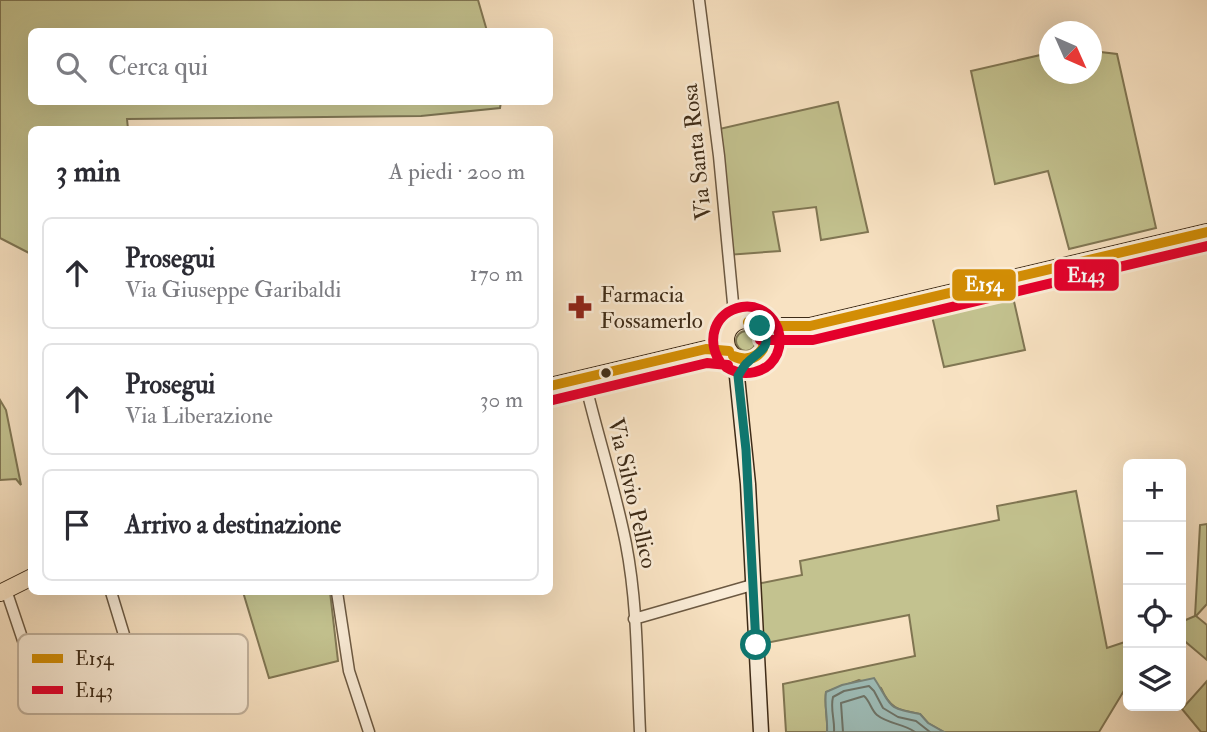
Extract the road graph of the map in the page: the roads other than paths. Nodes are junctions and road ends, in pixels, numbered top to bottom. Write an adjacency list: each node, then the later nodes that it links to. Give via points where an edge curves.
1 (699, 0): 3 (street, Via Santa Rosa, via 732,300)
2 (1207, 232): 5 (main road)
3 (739, 322): 4 (main road); 7 (main road, via 728,332)
4 (760, 326): 5 (main road); 6 (main road)
5 (805, 326): 6 (main road)
6 (765, 344): 7 (main road, via 760,354)
7 (735, 352): 8 (main road, via 705,349); 11 (street, via 746,450)
8 (584, 378): 9 (main road); 15 (street, Via Silvio Pellico, via 626,547)
9 (553, 385)
10 (28, 579): 12 (main road)
11 (752, 585): 15 (street); 20 (street)
12 (3, 592): 16 (street)
13 (112, 595): 17 (street)
14 (337, 595): 18 (street, via 349,671)
15 (634, 619): 19 (street, Via Silvio Pellico)
16 (19, 634)
17 (124, 634)
18 (369, 732)
19 (640, 732)
20 (761, 732)

